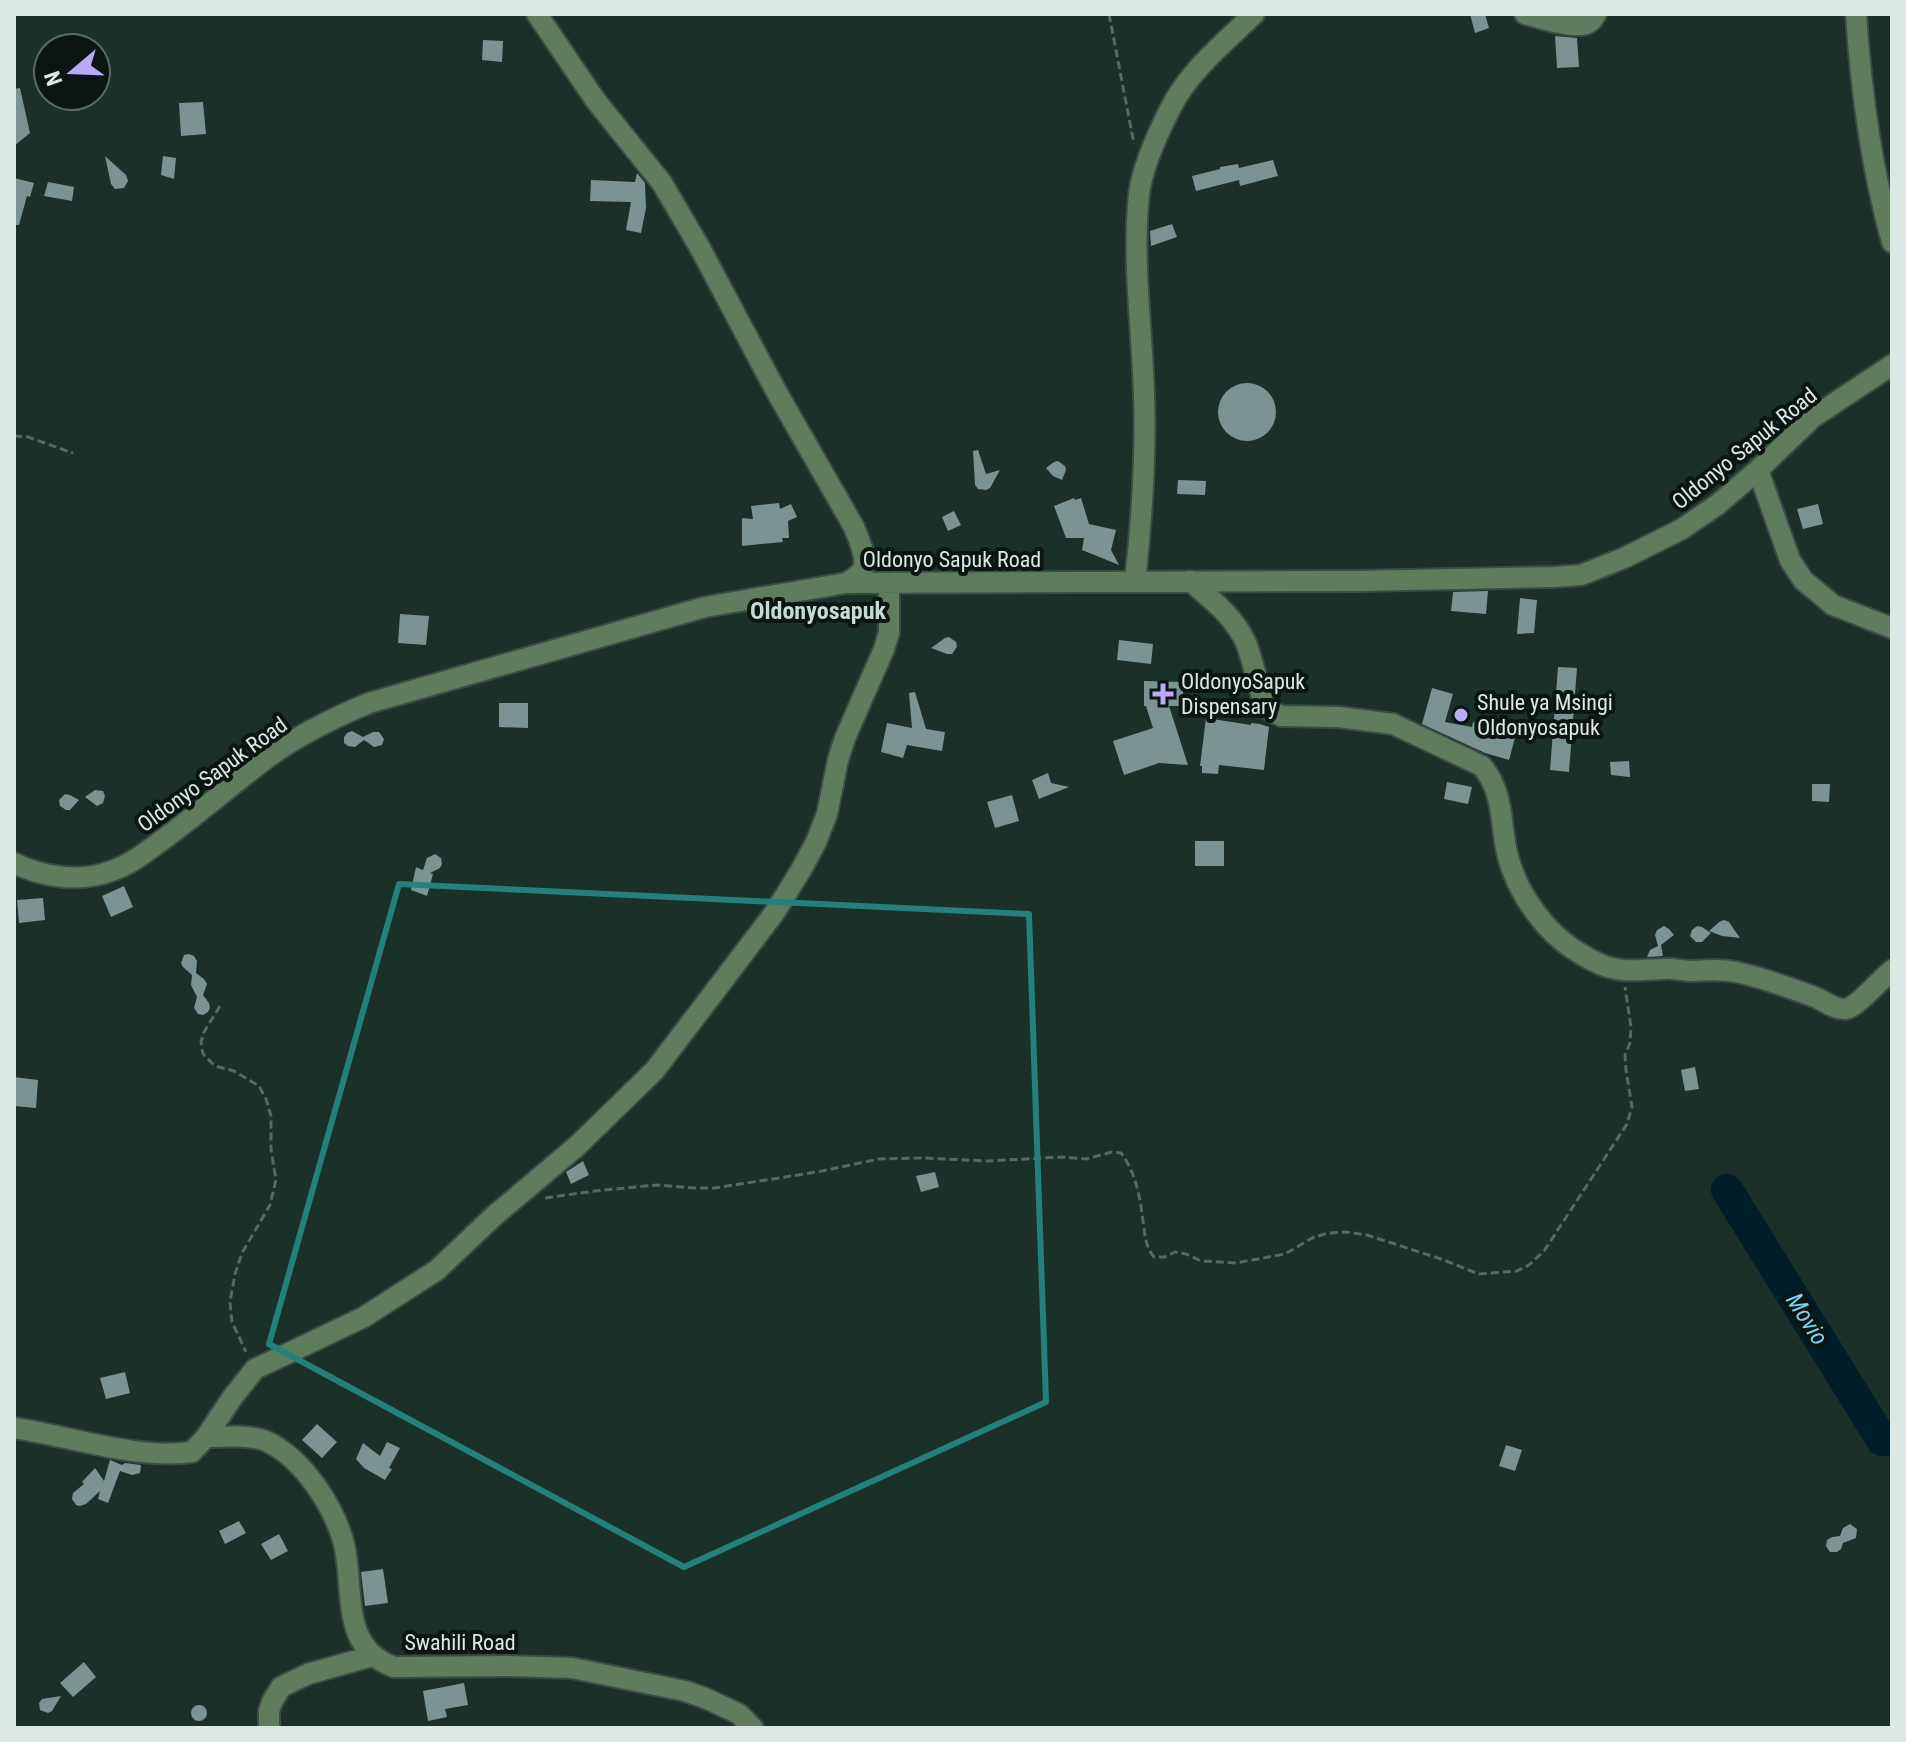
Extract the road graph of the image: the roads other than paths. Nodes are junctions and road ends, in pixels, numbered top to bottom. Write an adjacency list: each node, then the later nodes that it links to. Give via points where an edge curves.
1 (537, 14): 11 (street, via 596,101 662,183 854,527 863,569)
2 (1254, 14): 9 (street, via 1195,73 1171,106 1140,191 1136,268 1145,449)
3 (1525, 14): 4 (street, via 1585,25)
4 (1596, 14)
5 (1856, 14): 6 (street, via 1871,153)
6 (1892, 242)
7 (1892, 365): 8 (street, Oldonyo Sapuk Road, via 1812,418)
8 (1758, 470): 10 (street, Oldonyo Sapuk Road, via 1682,529 1581,575); 13 (street, via 1790,560 1803,580 1833,605)
9 (1135, 581): 10 (street, Oldonyo Sapuk Road); 12 (street, Oldonyo Sapuk Road)
10 (1190, 581): 15 (street, via 1235,624 1271,711 1393,724 1482,766 1496,789 1507,853 1523,893 1568,947 1623,970 1735,972 1844,1009)
11 (846, 583): 12 (street, Oldonyo Sapuk Road); 14 (street, Oldonyo Sapuk Road, via 705,607 369,703 270,756 179,829 114,871 49,876)
12 (889, 583): 17 (street, via 889,633 845,738 816,842 775,912 655,1070 437,1270 328,1335 255,1369)
13 (1892, 628)
14 (14, 863)
15 (1892, 970)
16 (14, 1428): 17 (street, via 175,1455 192,1452)
17 (206, 1437): 18 (street, Swahili Road, via 266,1441 308,1475 343,1541 354,1626)
18 (372, 1656): 19 (street, via 281,1687 269,1711); 20 (street, Swahili Road, via 394,1667 572,1668 685,1691 739,1714)
19 (269, 1728)
20 (753, 1728)

